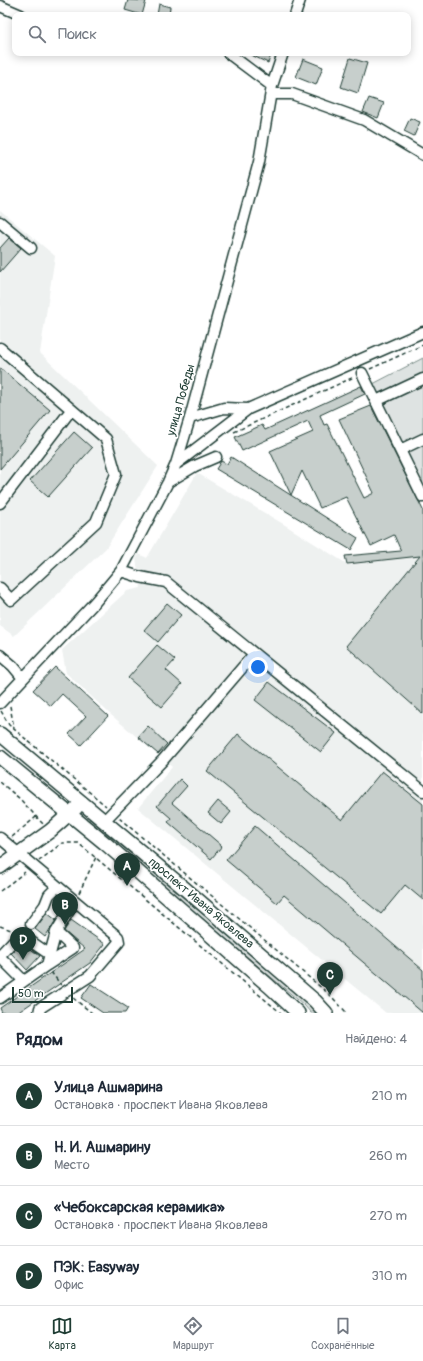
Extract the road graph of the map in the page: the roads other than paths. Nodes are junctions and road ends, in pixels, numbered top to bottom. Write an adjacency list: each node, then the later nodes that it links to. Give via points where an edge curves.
1 (300, 0): 4 (street)
2 (0, 6): 3 (street)
3 (14, 12)
4 (296, 12)
5 (232, 56): 7 (street)
6 (282, 56): 7 (street, улица Победы)
7 (272, 90): 8 (street, via 292,94 364,120); 18 (street, улица Победы, via 259,162)
8 (423, 155)
9 (0, 222): 10 (street)
10 (31, 248)
11 (423, 332): 16 (street)
12 (0, 348): 17 (street)
13 (362, 373): 15 (street)
14 (423, 379): 15 (street)
15 (376, 401): 20 (street)
16 (248, 409): 18 (street, via 224,408); 22 (street)
17 (71, 410): 25 (street); 27 (street, via 106,440 116,474 96,522 11,600)
18 (190, 418): 22 (street, улица Победы)
19 (423, 439): 20 (street)
20 (400, 450): 24 (street)
21 (216, 456): 23 (street)
22 (176, 464): 23 (street, улица Победы)
23 (168, 482): 26 (street, улица Победы)
24 (423, 497)
25 (0, 504)
26 (121, 571): 28 (street, via 166,582); 30 (street, улица Победы)
27 (0, 588)
28 (254, 654): 34 (street); 37 (street, via 163,760)
29 (0, 655): 30 (street)
30 (23, 678): 31 (street, улица Победы)
31 (0, 703)
32 (0, 734): 35 (main road, проспект Ивана Яковлева)
33 (0, 757): 36 (main road, проспект Ивана Яковлева)
34 (423, 791)
35 (82, 802): 36 (main road); 37 (main road, проспект Ивана Яковлева)
36 (70, 814): 39 (main road); 51 (main road, проспект Ивана Яковлева)
37 (108, 816): 52 (main road, проспект Ивана Яковлева)
38 (3, 840): 39 (street)
39 (19, 854): 40 (main road); 41 (street)
40 (0, 867)
41 (57, 886): 42 (street); 43 (street)
42 (75, 902): 44 (street); 50 (street, via 118,937 119,942 90,976 40,1008)
43 (31, 924)
44 (56, 932): 45 (street); 47 (street, via 73,948)
45 (49, 954): 46 (street, via 20,934); 47 (street)
46 (0, 956): 48 (street)
47 (47, 965): 48 (street)
48 (24, 981): 49 (street)
49 (0, 998)
50 (39, 1013)
51 (298, 1013)
52 (326, 1013)

